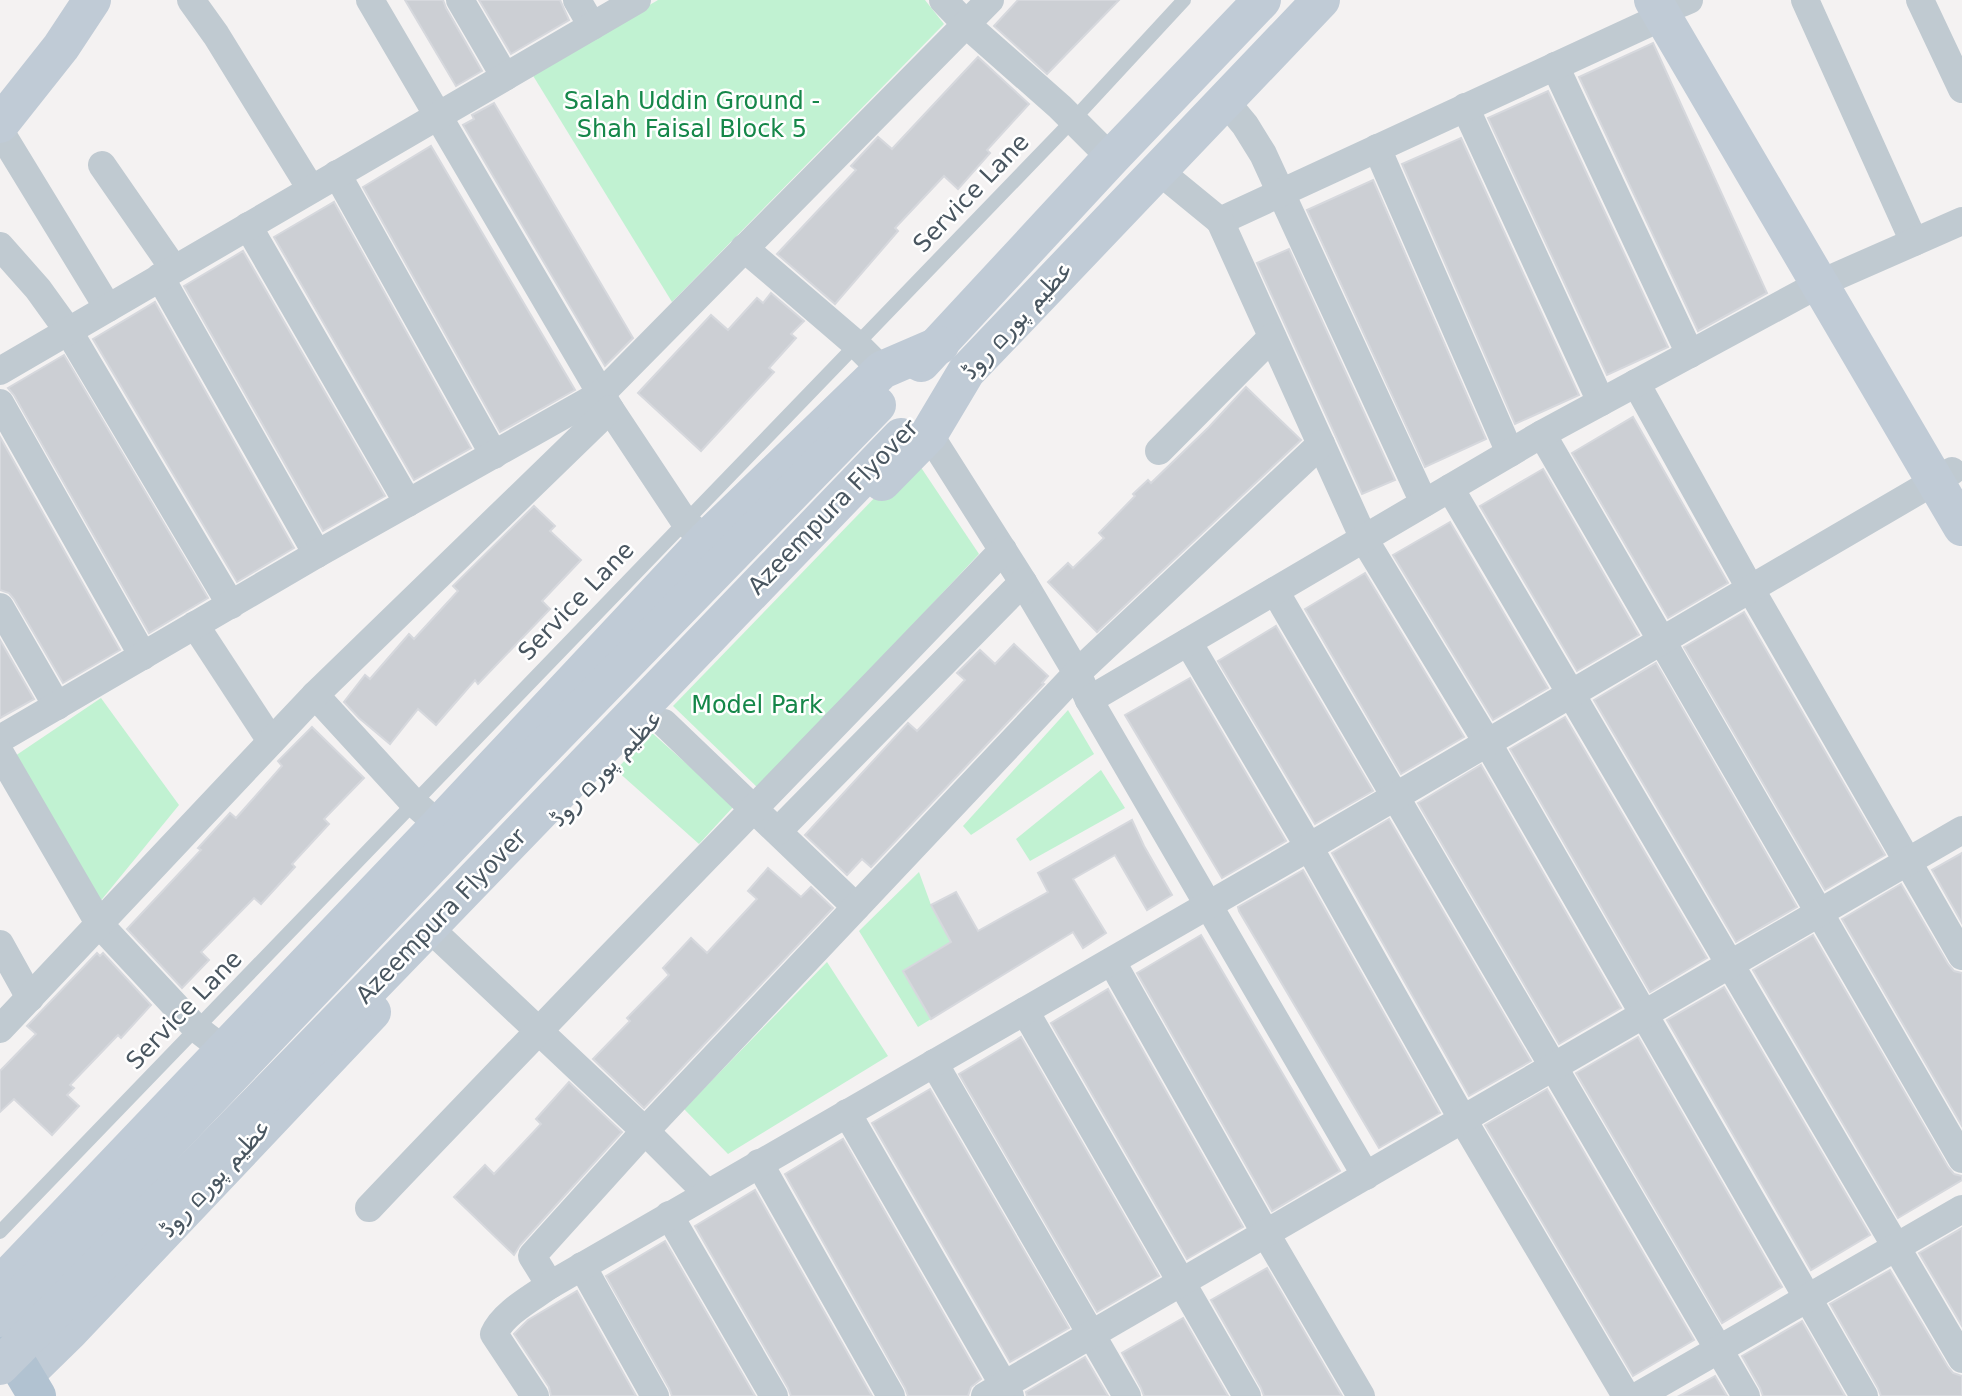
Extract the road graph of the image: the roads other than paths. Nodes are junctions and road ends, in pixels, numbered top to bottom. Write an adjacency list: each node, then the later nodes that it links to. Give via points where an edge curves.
1 (92, 0): 24 (main road)
2 (191, 0): 31 (street)
3 (370, 0): 22 (street)
4 (460, 0): 18 (street)
5 (577, 0): 16 (street)
6 (637, 0): 16 (street)
7 (943, 0): 15 (street)
8 (990, 0): 15 (street)
9 (1184, 0): 23 (lane, Service Lane)
10 (1262, 0): 27 (main road, عظیم پورہ روڈ)
11 (1321, 0): 20 (main road, عظیم پورہ روڈ)
12 (1805, 0): 36 (street)
13 (1920, 0): 19 (street)
14 (1674, 4): 17 (street); 40 (main road)
15 (967, 25): 23 (street); 38 (street)
16 (592, 26): 18 (street)
17 (1555, 66): 21 (street); 44 (street)
18 (505, 77): 22 (street)
19 (1962, 89)
20 (1225, 101): 29 (main road, عظیم پورہ روڈ); 32 (street, via 1263,154)
21 (1465, 107): 26 (street); 50 (street)
22 (436, 116): 30 (street); 49 (street)
23 (1073, 120): 27 (street); 47 (lane, Service Lane)
24 (0, 124)
25 (0, 131): 41 (street)
26 (1377, 148): 32 (street); 56 (street)
27 (1111, 158): 45 (main road, عظیم پورہ روڈ)
28 (102, 165): 39 (street)
29 (1159, 171): 34 (street); 45 (main road, عظیم پورہ روڈ)
30 (337, 174): 31 (street); 57 (street)
31 (311, 189): 35 (street)
32 (1280, 194): 34 (street); 61 (street)
33 (1962, 220): 36 (street)
34 (1220, 221): 43 (street)
35 (248, 226): 39 (street); 60 (street)
36 (1914, 242): 40 (street)
37 (0, 246): 42 (street)
38 (744, 248): 47 (street); 49 (street)
39 (167, 273): 41 (street); 66 (street)
40 (1830, 279): 44 (street); 58 (main road)
41 (108, 307): 42 (street)
42 (69, 332): 46 (street); 70 (street)
43 (1272, 337): 54 (street); 55 (street)
44 (1690, 354): 48 (street)
45 (953, 359): 47 (main road, Azeempura Flyover); 53 (main road, Azeempura Flyover)
46 (0, 371)
47 (872, 373): 63 (main road); 128 (main road, Azeempura Flyover, bridge, via 516,776)
48 (1636, 383): 50 (street); 68 (street)
49 (605, 401): 57 (street); 63 (street); 78 (street)
50 (1601, 402): 52 (street)
51 (0, 403): 75 (street)
52 (1542, 434): 56 (street); 73 (street)
53 (915, 435): 65 (street); 97 (main road, عظیم پورہ روڈ); 134 (main road, Azeempura Flyover, bridge, via 187,1177)
54 (1321, 444): 64 (street); 76 (street)
55 (1159, 450)
56 (1510, 453): 59 (street)
57 (494, 455): 60 (street)
58 (1949, 479): 62 (main road); 68 (street)
59 (1450, 488): 61 (street); 77 (street)
60 (408, 503): 66 (street)
61 (1424, 503): 64 (street)
62 (1962, 527)
63 (695, 531): 88 (main road)
64 (1364, 539): 69 (street); 84 (street)
65 (1003, 550): 67 (street); 87 (street)
66 (317, 554): 70 (street)
67 (1023, 582): 76 (street); 90 (street)
68 (1750, 588): 73 (street); 92 (street)
69 (1275, 591): 74 (street); 86 (street)
70 (231, 605): 72 (street)
71 (0, 607): 80 (street)
72 (195, 625): 75 (street); 83 (street)
73 (1662, 640): 77 (street); 95 (street)
74 (1188, 642): 79 (street); 91 (street)
75 (143, 656): 80 (street)
76 (1077, 673): 79 (street); 94 (street)
77 (1571, 693): 84 (street); 101 (street)
78 (315, 695): 83 (street); 88 (street)
79 (1090, 700): 93 (street)
80 (57, 706): 82 (street)
81 (664, 723): 87 (street)
82 (0, 739)
83 (271, 741): 96 (street)
84 (1488, 742): 86 (street); 104 (street)
85 (0, 753): 96 (street)
86 (1395, 797): 91 (street); 109 (street)
87 (755, 810): 90 (street); 106 (street)
88 (426, 813): 107 (main road)
89 (1962, 830): 92 (street)
90 (778, 831): 94 (street)
91 (1309, 848): 93 (street); 111 (street)
92 (1908, 862): 95 (street); 99 (street)
93 (1209, 905): 100 (street); 115 (street)
94 (856, 907): 112 (street)
95 (1818, 914): 101 (street); 113 (street)
96 (100, 925): 102 (street); 107 (street)
97 (441, 939): 106 (street); 129 (main road, عظیم پورہ روڈ)
98 (1, 950): 102 (street)
99 (1962, 956)
100 (1112, 961): 103 (street); 121 (street)
101 (1730, 965): 104 (street); 122 (street)
102 (30, 998): 105 (street)
103 (1025, 1011): 108 (street); 125 (street)
104 (1644, 1015): 109 (street); 127 (street)
105 (0, 1029)
106 (537, 1030): 112 (street); 117 (street)
107 (210, 1039): 120 (lane, Service Lane); 124 (main road)
108 (934, 1063): 110 (street); 131 (street)
109 (1553, 1068): 111 (street); 132 (street)
110 (847, 1113): 114 (street); 135 (street)
111 (1463, 1120): 115 (street); 143 (street)
112 (645, 1131): 116 (street); 126 (street, via 532,1256)
113 (1962, 1159)
114 (759, 1163): 116 (street); 139 (street)
115 (1366, 1176): 121 (street)
116 (707, 1193): 119 (street)
117 (369, 1208)
118 (1962, 1209): 122 (street)
119 (669, 1215): 123 (street); 138 (street)
120 (0, 1232)
121 (1266, 1234): 125 (street); 142 (street)
122 (1897, 1247): 127 (street); 133 (street)
123 (582, 1266): 126 (street); 137 (street)
124 (2, 1282): 129 (main road)
125 (1181, 1283): 131 (street); 141 (street)
126 (550, 1284): 136 (street, via 505,1318 494,1334)
127 (1809, 1298): 132 (street); 146 (street)
128 (0, 1318)
129 (69, 1332): 134 (main road, عظیم پورہ روڈ)
130 (0, 1334): 134 (main road)
131 (1091, 1335): 135 (street); 140 (street)
132 (1719, 1349): 144 (street); 145 (street)
133 (1962, 1359)
134 (20, 1379)
135 (1000, 1392)
136 (535, 1396)
137 (654, 1396)
138 (774, 1396)
139 (891, 1396)
140 (1127, 1396)
141 (1247, 1396)
142 (1361, 1396)
143 (1626, 1396)
144 (1638, 1396)
145 (1746, 1396)
146 (1864, 1396)

